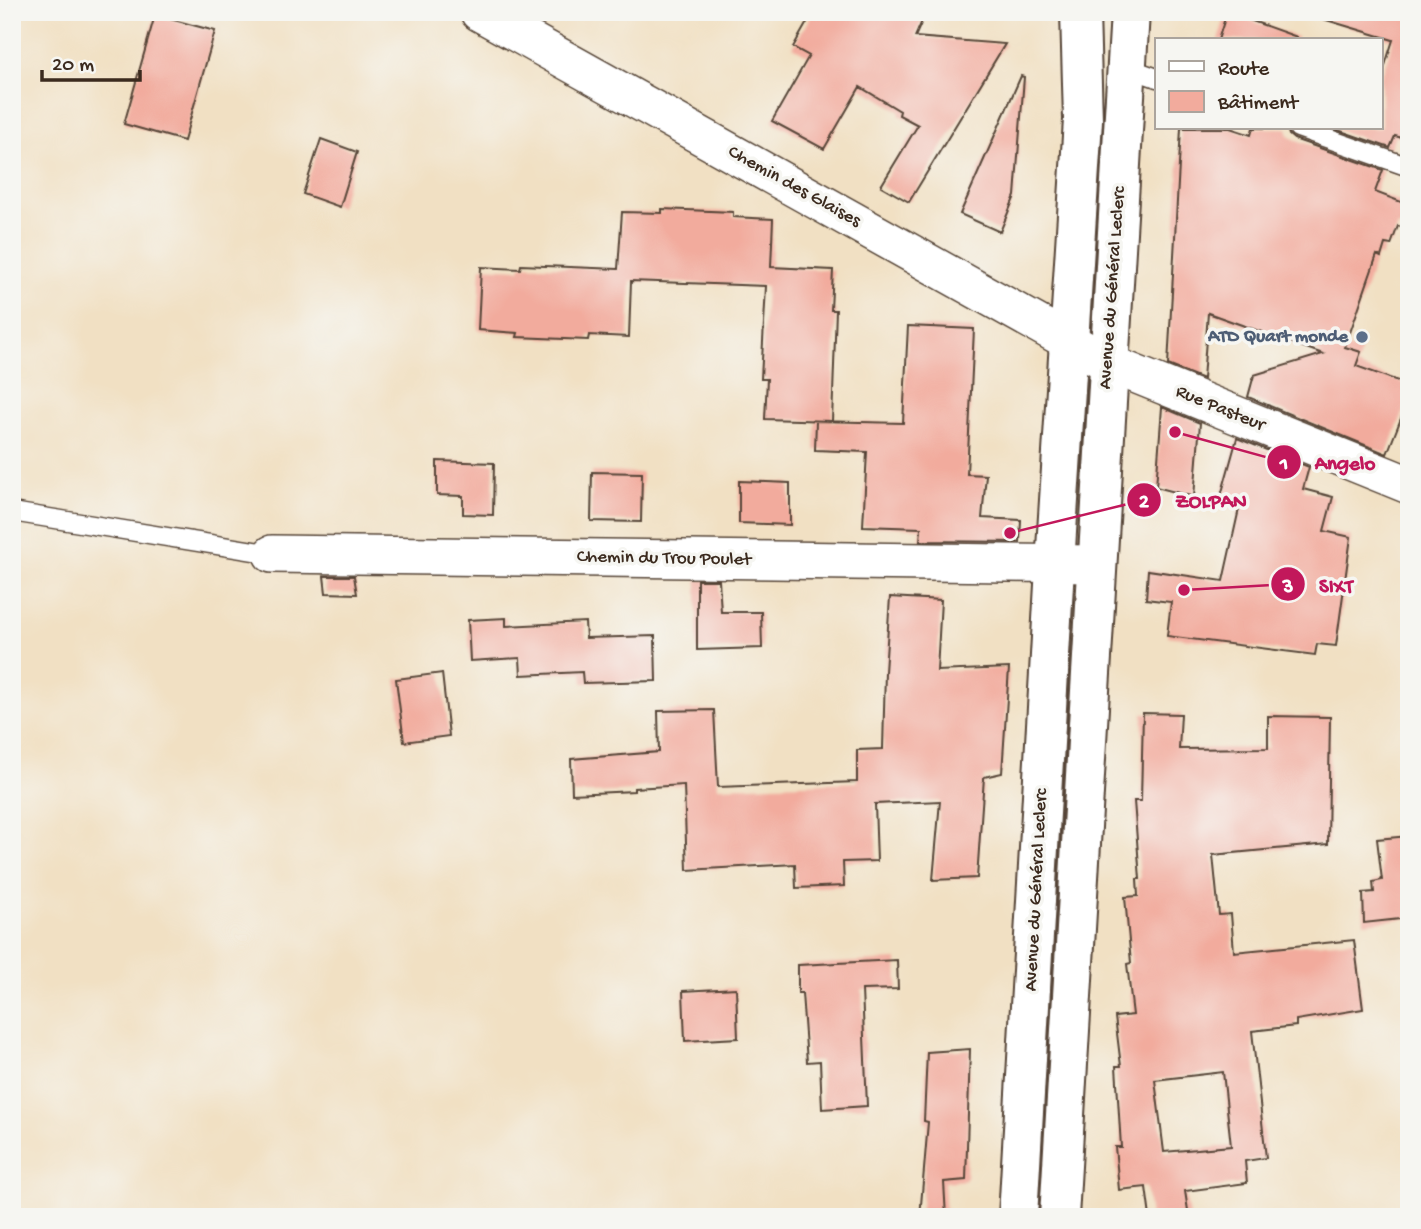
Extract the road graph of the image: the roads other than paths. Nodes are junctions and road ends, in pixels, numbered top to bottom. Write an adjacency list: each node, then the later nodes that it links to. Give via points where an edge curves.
1 (479, 12): 7 (street, Chemin des Glaises)
2 (1080, 12): 7 (main road, Avenue du Général Leclerc, via 1083,120)
3 (1130, 12): 4 (main road, Avenue du Général Leclerc)
4 (1142, 73): 8 (main road, Avenue du Général Leclerc)
5 (1304, 130): 6 (lane)
6 (1409, 167)
7 (1069, 340): 8 (street, Chemin des Glaises); 12 (main road, Avenue du Général Leclerc)
8 (1108, 363): 9 (street, Rue Pasteur); 13 (main road, Avenue du Général Leclerc)
9 (1409, 485)
10 (12, 512): 11 (lane)
11 (272, 554): 12 (street, Chemin du Trou Poulet)
12 (1055, 563): 13 (street); 14 (street); 15 (main road, Avenue du Général Leclerc)
13 (1096, 564): 14 (main road, Avenue du Général Leclerc)
14 (1093, 608): 16 (main road, Avenue du Général Leclerc)
15 (1018, 1217)
16 (1059, 1217)

